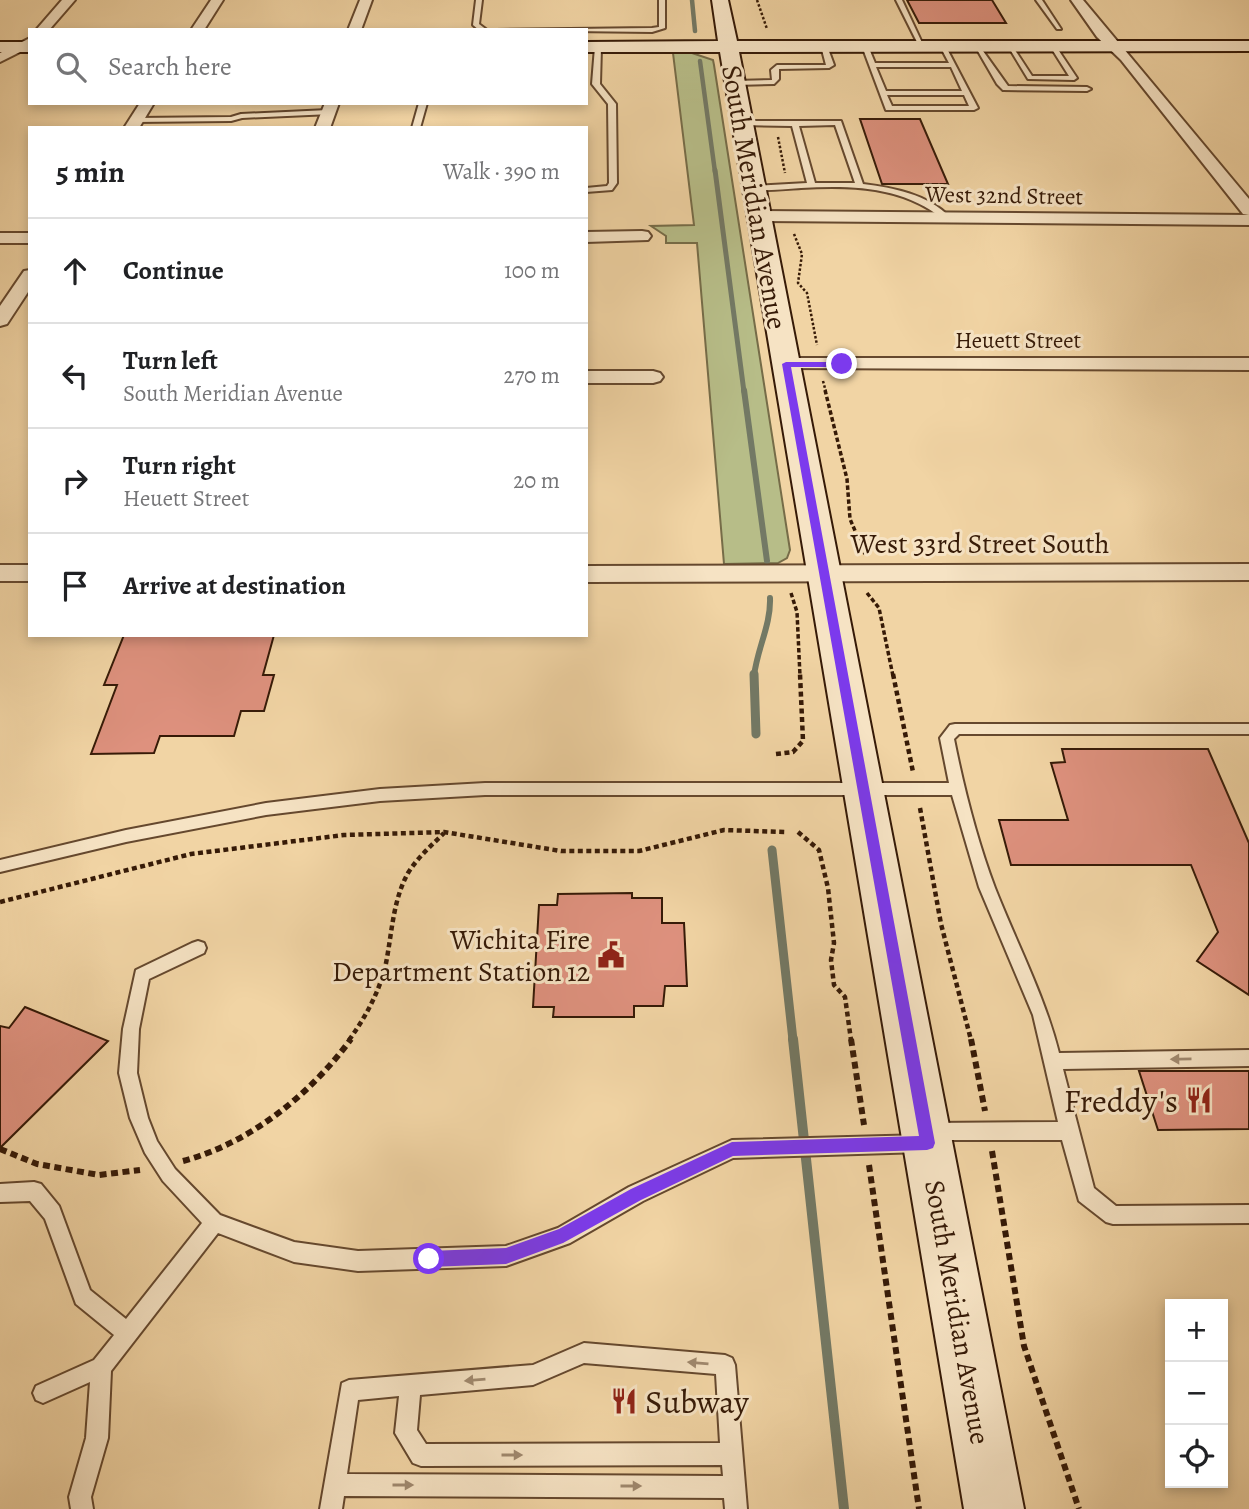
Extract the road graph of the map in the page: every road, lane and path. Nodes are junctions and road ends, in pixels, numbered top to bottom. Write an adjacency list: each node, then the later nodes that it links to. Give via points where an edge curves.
1 (69, 0): 11 (street)
2 (216, 0): 12 (street)
3 (366, 0): 13 (street)
4 (479, 0): 14 (lane, via 476,25)
5 (662, 0): 16 (lane, via 662,28)
6 (720, 0): 31 (main road, South Meridian Avenue)
7 (757, 0): 17 (path)
8 (899, 0): 21 (lane)
9 (1039, 0): 15 (lane)
10 (1077, 0): 26 (street)
11 (44, 28)
12 (198, 28)
13 (355, 28)
14 (481, 28)
15 (1059, 28)
16 (588, 29)
17 (768, 31)
18 (27, 45): 28 (main road); 30 (street)
19 (824, 46): 20 (main road); 31 (main road); 31 (lane, via 831,65 777,67 774,82)
20 (865, 46): 21 (main road); 32 (lane)
21 (922, 46): 22 (main road)
22 (943, 46): 23 (main road); 33 (lane)
23 (978, 46): 24 (main road); 36 (lane, via 1006,88)
24 (1011, 46): 25 (main road); 25 (lane, via 1030,78 1074,78)
25 (1053, 46): 26 (main road)
26 (1115, 46): 27 (main road); 51 (street)
27 (1249, 46)
28 (0, 47)
29 (592, 47): 31 (main road); 35 (lane)
30 (0, 58)
31 (731, 65): 42 (main road, South Meridian Avenue)
32 (872, 65): 33 (lane); 37 (lane)
33 (953, 65): 38 (lane)
34 (588, 84): 35 (lane)
35 (596, 84): 49 (lane, via 612,104 612,183 609,188)
36 (1087, 89)
37 (883, 93): 38 (lane); 38 (lane, via 889,108 974,108)
38 (966, 93)
39 (146, 105): 43 (street)
40 (422, 105): 46 (lane)
41 (330, 108): 43 (lane); 45 (street)
42 (759, 123): 44 (lane); 50 (main road, South Meridian Avenue); 50 (path)
43 (133, 124)
44 (795, 124): 47 (lane, via 838,123); 48 (lane)
45 (323, 126)
46 (417, 126)
47 (859, 184): 48 (lane); 52 (lane, via 922,201)
48 (812, 185): 50 (lane)
49 (588, 190)
50 (773, 201): 52 (street, West 32nd Street); 60 (main road, South Meridian Avenue); 60 (path, via 791,226 802,254 798,283 807,293)
51 (1249, 210)
52 (946, 217): 53 (street, West 32nd Street)
53 (1249, 220)
54 (642, 236): 55 (street)
55 (588, 237)
56 (0, 238): 57 (street)
57 (28, 238)
58 (28, 278): 59 (street)
59 (0, 320)
60 (803, 364): 61 (street, Heuett Street); 67 (path, via 847,479 850,519 866,550); 69 (main road, South Meridian Avenue)
61 (1249, 364)
62 (588, 377): 63 (street)
63 (653, 377)
64 (1249, 572): 67 (street, West 33rd Street South)
65 (0, 573): 66 (street)
66 (28, 573)
67 (864, 573): 69 (street, West 33rd Street South); 75 (path, via 862,587 879,608)
68 (588, 574): 69 (street, West 33rd Street South)
69 (824, 574): 74 (main road, South Meridian Avenue)
70 (781, 591): 72 (path, via 791,593 797,612 803,741 793,752)
71 (1249, 729): 73 (lane, via 955,729 947,738)
72 (776, 754)
73 (957, 789): 75 (lane); 82 (lane, via 987,887 1041,1015)
74 (863, 790): 75 (lane); 78 (lane, via 485,789 380,795 253,812); 85 (main road, South Meridian Avenue)
75 (916, 790): 83 (path, via 941,924 976,1058)
76 (444, 832): 77 (path, via 561,851 639,851 724,830); 79 (path, via 345,835 191,855); 87 (path, via 414,863 397,901 384,972 367,1015 326,1069 279,1114 217,1151)
77 (785, 832)
78 (0, 866)
79 (0, 902)
80 (198, 948): 87 (lane, via 142,975 131,1029 128,1073 139,1118)
81 (1249, 1058): 82 (lane, one-way to 82)
82 (1052, 1060): 84 (lane)
83 (989, 1132): 84 (lane); 85 (lane); 102 (path, via 1024,1346)
84 (1069, 1132): 89 (lane, via 1086,1194 1113,1215)
85 (926, 1138): 90 (lane, via 732,1149 636,1194 563,1236 506,1256 358,1261 294,1252); 101 (main road, South Meridian Avenue)
86 (0, 1150): 87 (path, via 37,1164 99,1175)
87 (163, 1167): 90 (lane)
88 (0, 1193): 91 (lane, via 34,1191 52,1213 83,1297)
89 (1249, 1214)
90 (214, 1222): 91 (lane)
91 (128, 1333): 92 (lane)
92 (101, 1367): 94 (lane); 98 (lane, via 97,1438 80,1497)
93 (410, 1385): 95 (lane, one-way to 95, via 406,1433 421,1455); 95 (lane, one-way to 93, via 725,1365 584,1353 533,1376); 96 (lane, via 349,1390)
94 (43, 1393)
95 (732, 1454): 97 (lane)
96 (335, 1485): 97 (lane, one-way to 97); 99 (lane)
97 (734, 1487): 100 (lane)
98 (82, 1509)
99 (331, 1509)
100 (736, 1509)
101 (994, 1509)
102 (1079, 1509)

